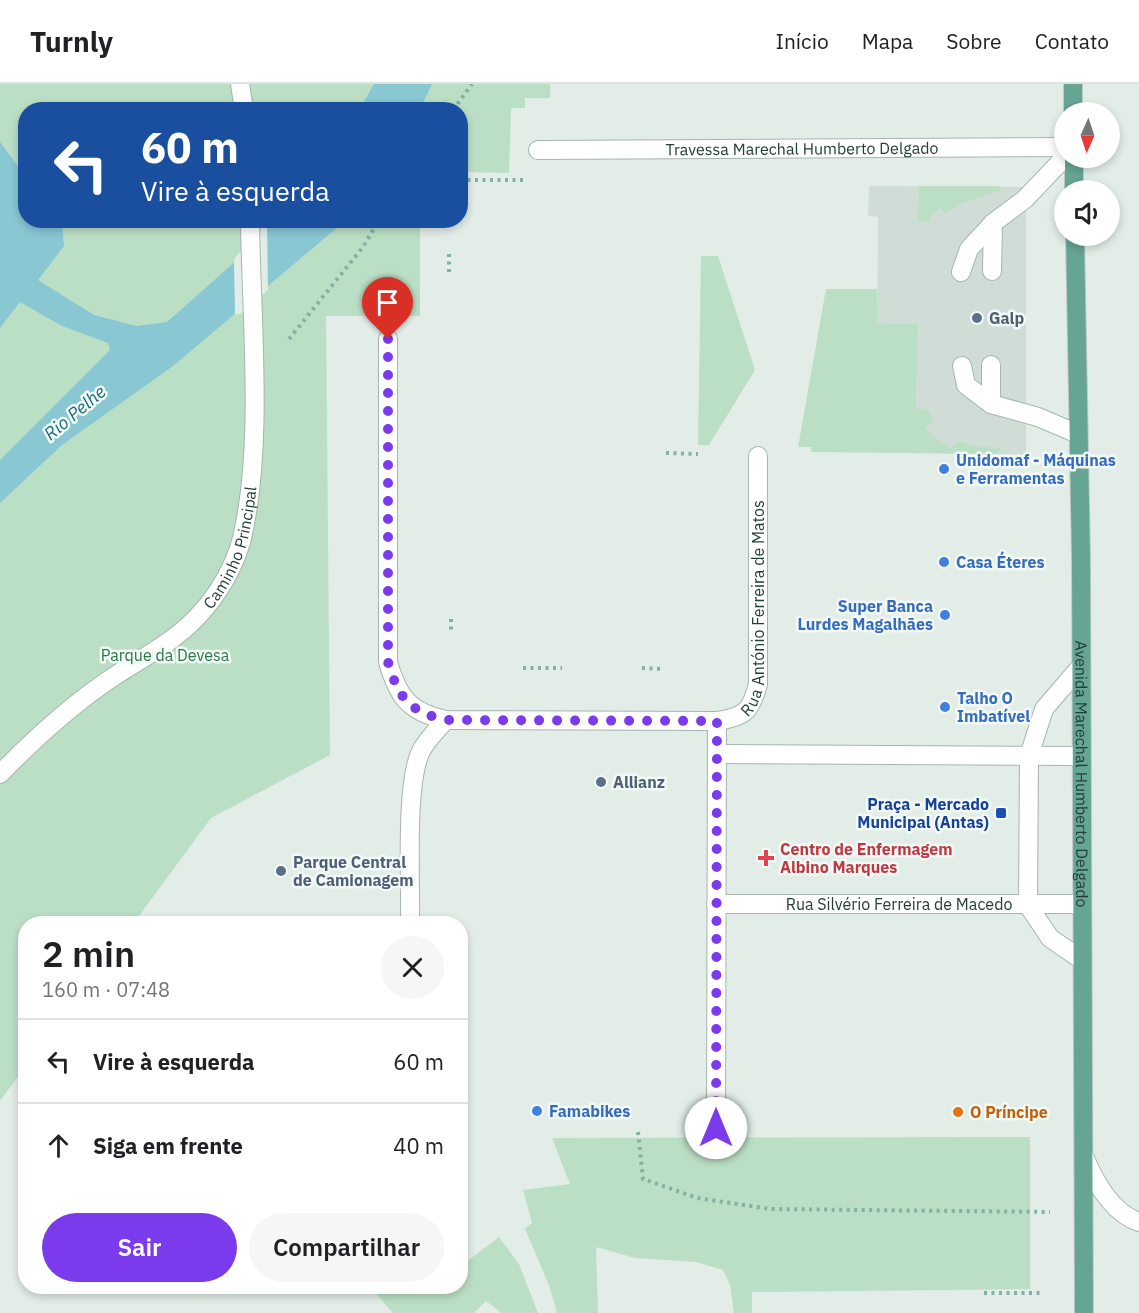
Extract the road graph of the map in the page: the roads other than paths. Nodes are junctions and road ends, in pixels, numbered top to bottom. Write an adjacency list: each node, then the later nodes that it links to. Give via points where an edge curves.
1 (240, 84): 3 (street)
2 (1072, 84): 4 (main road)
3 (243, 102)
4 (1073, 102)
5 (1054, 147): 6 (street, Travessa Marechal Humberto Delgado)
6 (538, 150)
7 (1055, 168): 8 (street, via 1025,199)
8 (993, 223): 11 (street); 12 (street, via 969,249)
9 (250, 228): 25 (street, Caminho Principal, via 252,472 242,539 227,578 198,616 161,648 44,728)
10 (1075, 246): 17 (main road, Avenida Marechal Humberto Delgado)
11 (992, 271)
12 (961, 272)
13 (388, 339): 20 (street, Rua António Ferreira de Matos, via 388,662 395,687 409,705 428,716)
14 (991, 365): 16 (street)
15 (962, 366): 16 (street, via 966,385)
16 (991, 404): 17 (street, via 1038,417)
17 (1078, 434): 19 (main road, Avenida Marechal Humberto Delgado)
18 (758, 456): 21 (street, Rua António Ferreira de Matos, via 758,684 753,704 738,718)
19 (1081, 666): 23 (street, via 1044,709); 24 (main road, Avenida Marechal Humberto Delgado)
20 (446, 720): 21 (street, Rua António Ferreira de Matos); 29 (street, via 427,741 417,763 412,800)
21 (717, 721): 22 (street)
22 (717, 754): 23 (street); 26 (street)
23 (1029, 756): 24 (street); 28 (street)
24 (1081, 756): 27 (main road, Avenida Marechal Humberto Delgado)
25 (0, 774)
26 (716, 904): 28 (street, Rua Silvério Ferreira de Macedo); 31 (street)
27 (1082, 904): 28 (street, Rua Silvério Ferreira de Macedo); 30 (main road, Avenida Marechal Humberto Delgado)
28 (1028, 905): 30 (street, via 1050,938)
29 (410, 916)
30 (1082, 960): 32 (main road, Avenida Marechal Humberto Delgado)
31 (716, 1128)
32 (1084, 1156): 33 (street, via 1107,1197); 34 (main road, Avenida Marechal Humberto Delgado)
33 (1139, 1222)
34 (1084, 1313)

